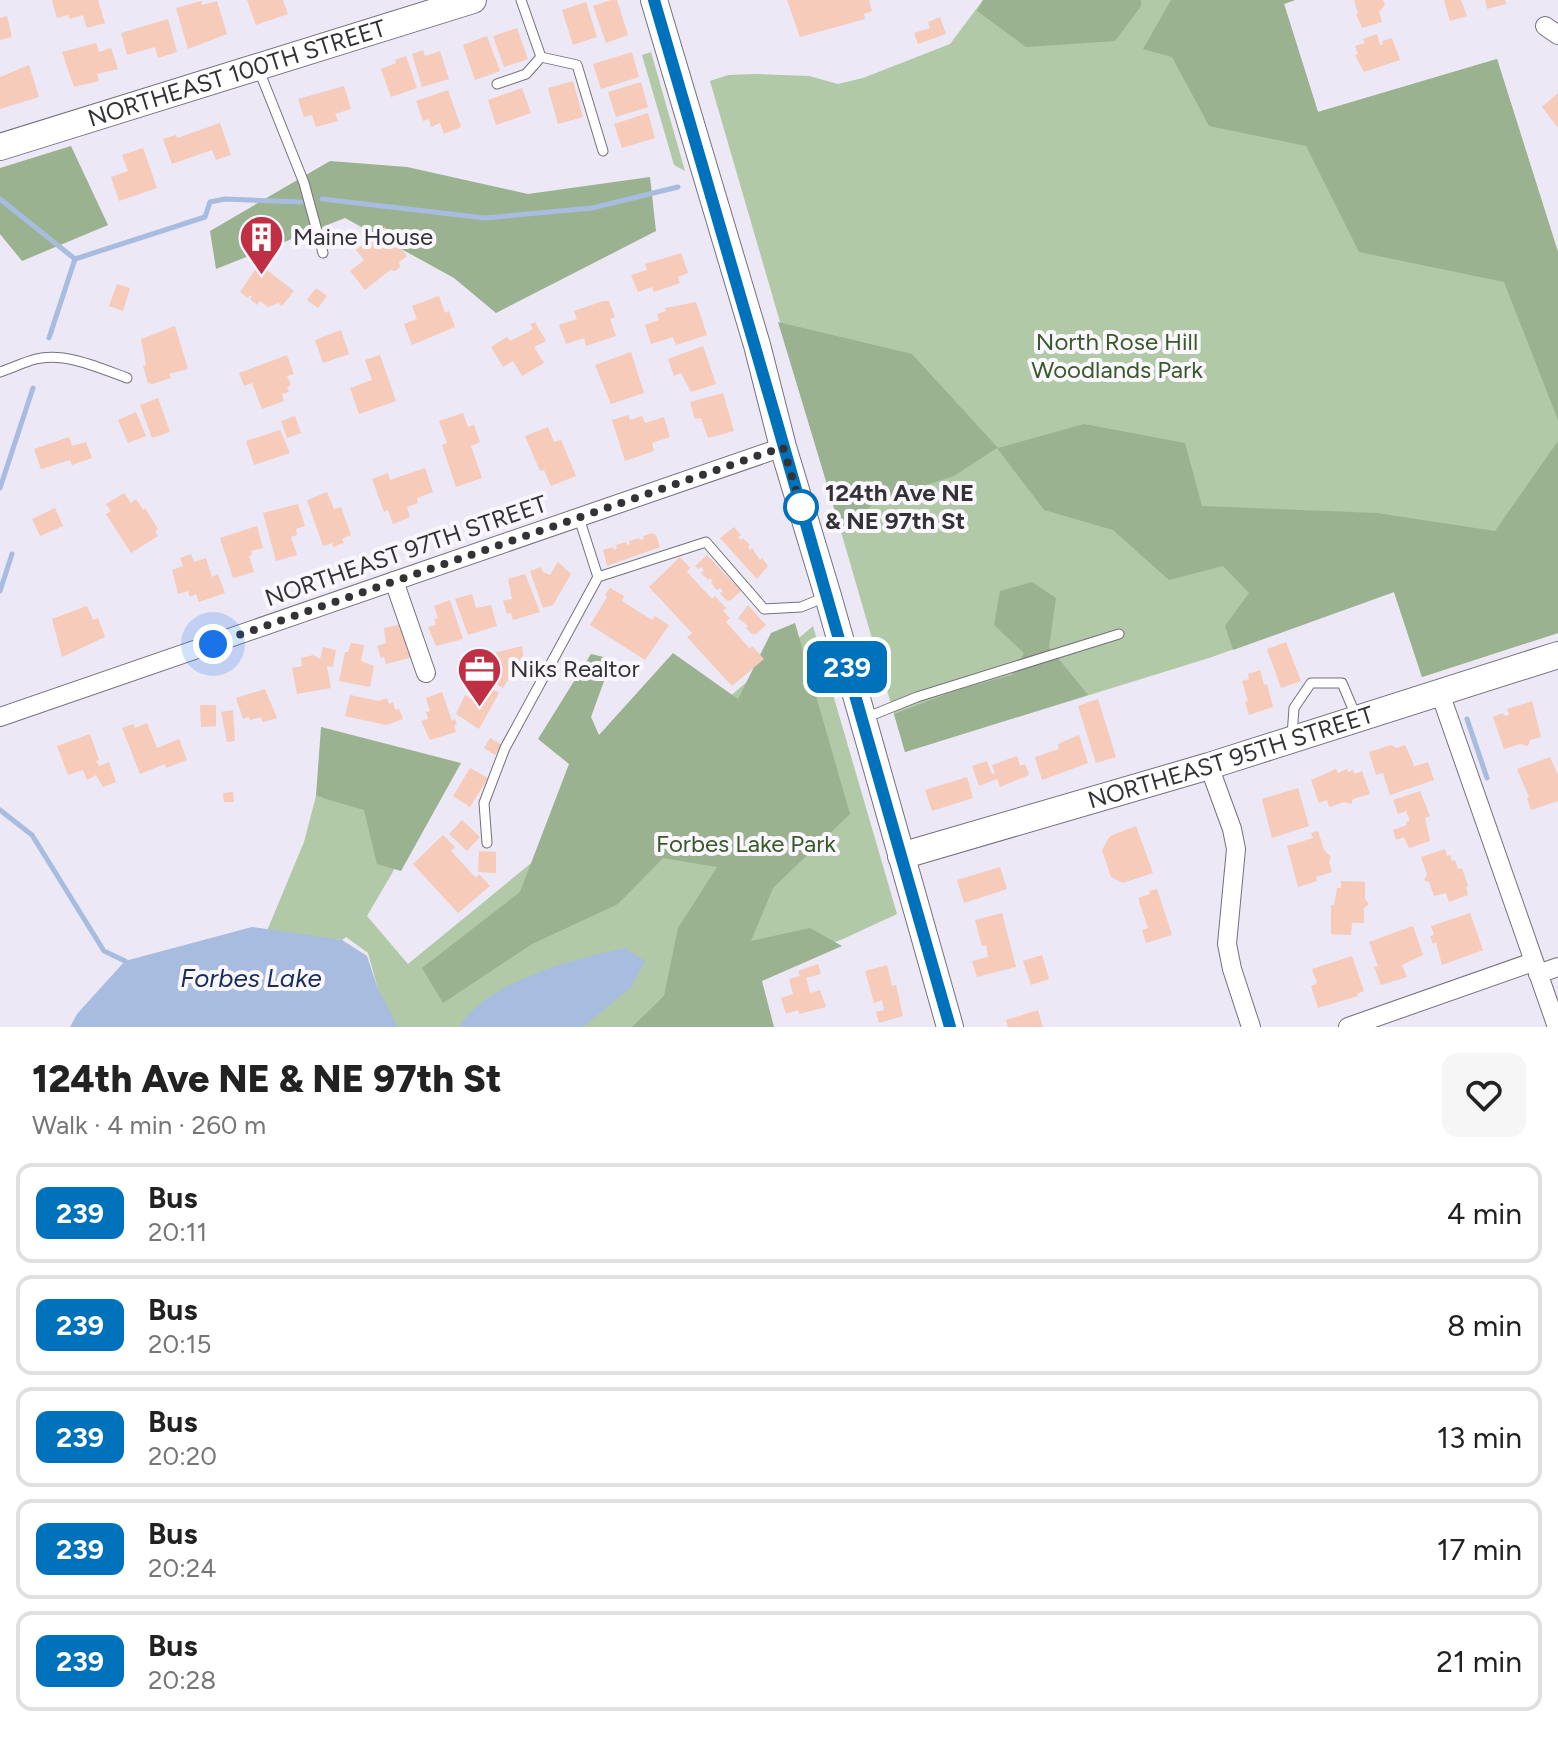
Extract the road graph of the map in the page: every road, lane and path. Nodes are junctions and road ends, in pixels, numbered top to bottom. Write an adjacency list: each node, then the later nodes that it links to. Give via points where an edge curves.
1 (473, 0): 5 (street, NORTHEAST 100TH STREET)
2 (521, 0): 4 (lane)
3 (654, 0): 12 (street)
4 (541, 57): 6 (lane, via 526,74); 8 (lane, via 577,65)
5 (257, 67): 7 (street, NORTHEAST 100TH STREET); 9 (lane, via 304,183)
6 (497, 84)
7 (0, 147)
8 (603, 151)
9 (323, 253)
10 (0, 372): 11 (lane, via 56,358)
11 (127, 378)
12 (783, 447): 13 (street, NORTHEAST 97TH STREET); 16 (street)
13 (579, 518): 14 (lane); 15 (street, NORTHEAST 97TH STREET)
14 (598, 577): 16 (lane, via 706,542 764,609 801,607); 26 (lane, via 505,748 484,803)
15 (394, 581): 19 (street); 21 (street, NORTHEAST 97TH STREET)
16 (828, 596): 22 (street)
17 (1119, 634): 22 (lane)
18 (1558, 655): 20 (street, NORTHEAST 95TH STREET)
19 (426, 673)
20 (1440, 693): 23 (street, NORTHEAST 95TH STREET); 29 (street)
21 (0, 717)
22 (861, 719): 27 (street)
23 (1357, 719): 24 (street, NORTHEAST 95TH STREET); 24 (lane, via 1342,683 1311,683 1294,708)
24 (1292, 740): 25 (street, NORTHEAST 95TH STREET)
25 (1209, 766): 27 (street, NORTHEAST 95TH STREET); 31 (street, via 1236,849 1227,944)
26 (487, 843)
27 (901, 856): 30 (street)
28 (1558, 967): 29 (street)
29 (1536, 968): 32 (street); 33 (street)
30 (950, 1027)
31 (1251, 1027)
32 (1348, 1027)
33 (1557, 1027)

